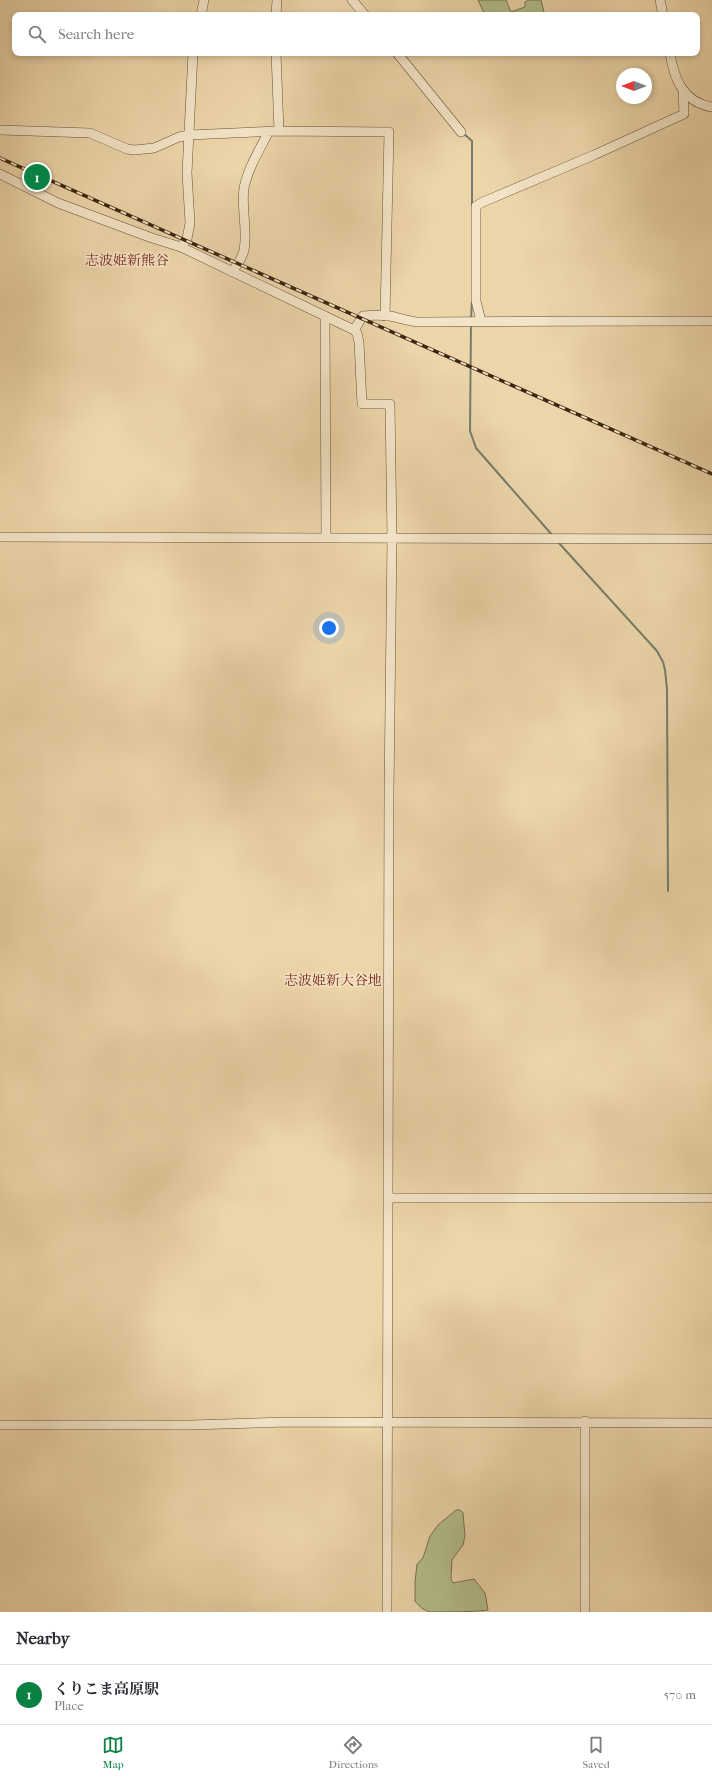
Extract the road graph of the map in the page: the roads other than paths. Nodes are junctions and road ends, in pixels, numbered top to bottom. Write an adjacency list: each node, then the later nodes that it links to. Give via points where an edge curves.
1 (204, 0): 5 (street)
2 (277, 0): 6 (street)
3 (352, 0): 7 (street)
4 (660, 0): 8 (street)
5 (202, 12)
6 (276, 12)
7 (362, 12)
8 (662, 12)
9 (192, 56): 19 (street)
10 (276, 56): 17 (street)
11 (399, 56): 18 (street)
12 (671, 56): 13 (street, via 675,78)
13 (683, 91): 14 (street, via 698,103); 25 (street, via 684,114 476,206 476,301)
14 (712, 107)
15 (0, 130): 19 (street, via 90,133 127,149 136,150 154,148)
16 (269, 131): 17 (street); 19 (street); 22 (street, via 251,166 244,187 244,250)
17 (279, 131): 23 (street, via 389,132)
18 (460, 132)
19 (189, 135): 21 (street, via 190,223 187,239)
20 (0, 174): 21 (street, via 58,203)
21 (181, 247): 22 (street)
22 (232, 272): 24 (street)
23 (386, 316): 25 (street, via 407,322); 27 (street, via 363,316)
24 (325, 317): 27 (street); 29 (street)
25 (479, 321): 26 (street)
26 (712, 321)
27 (354, 330): 30 (street, via 359,342 362,404 390,404)
28 (0, 537): 29 (street)
29 (326, 538): 30 (street)
30 (392, 538): 31 (street); 32 (street, via 388,808)
31 (712, 539)
32 (388, 1198): 33 (street); 35 (street)
33 (712, 1198)
34 (585, 1422): 35 (street); 36 (street); 39 (street)
35 (388, 1423): 37 (street); 38 (street)
36 (712, 1423)
37 (0, 1425)
38 (387, 1612)
39 (585, 1612)

